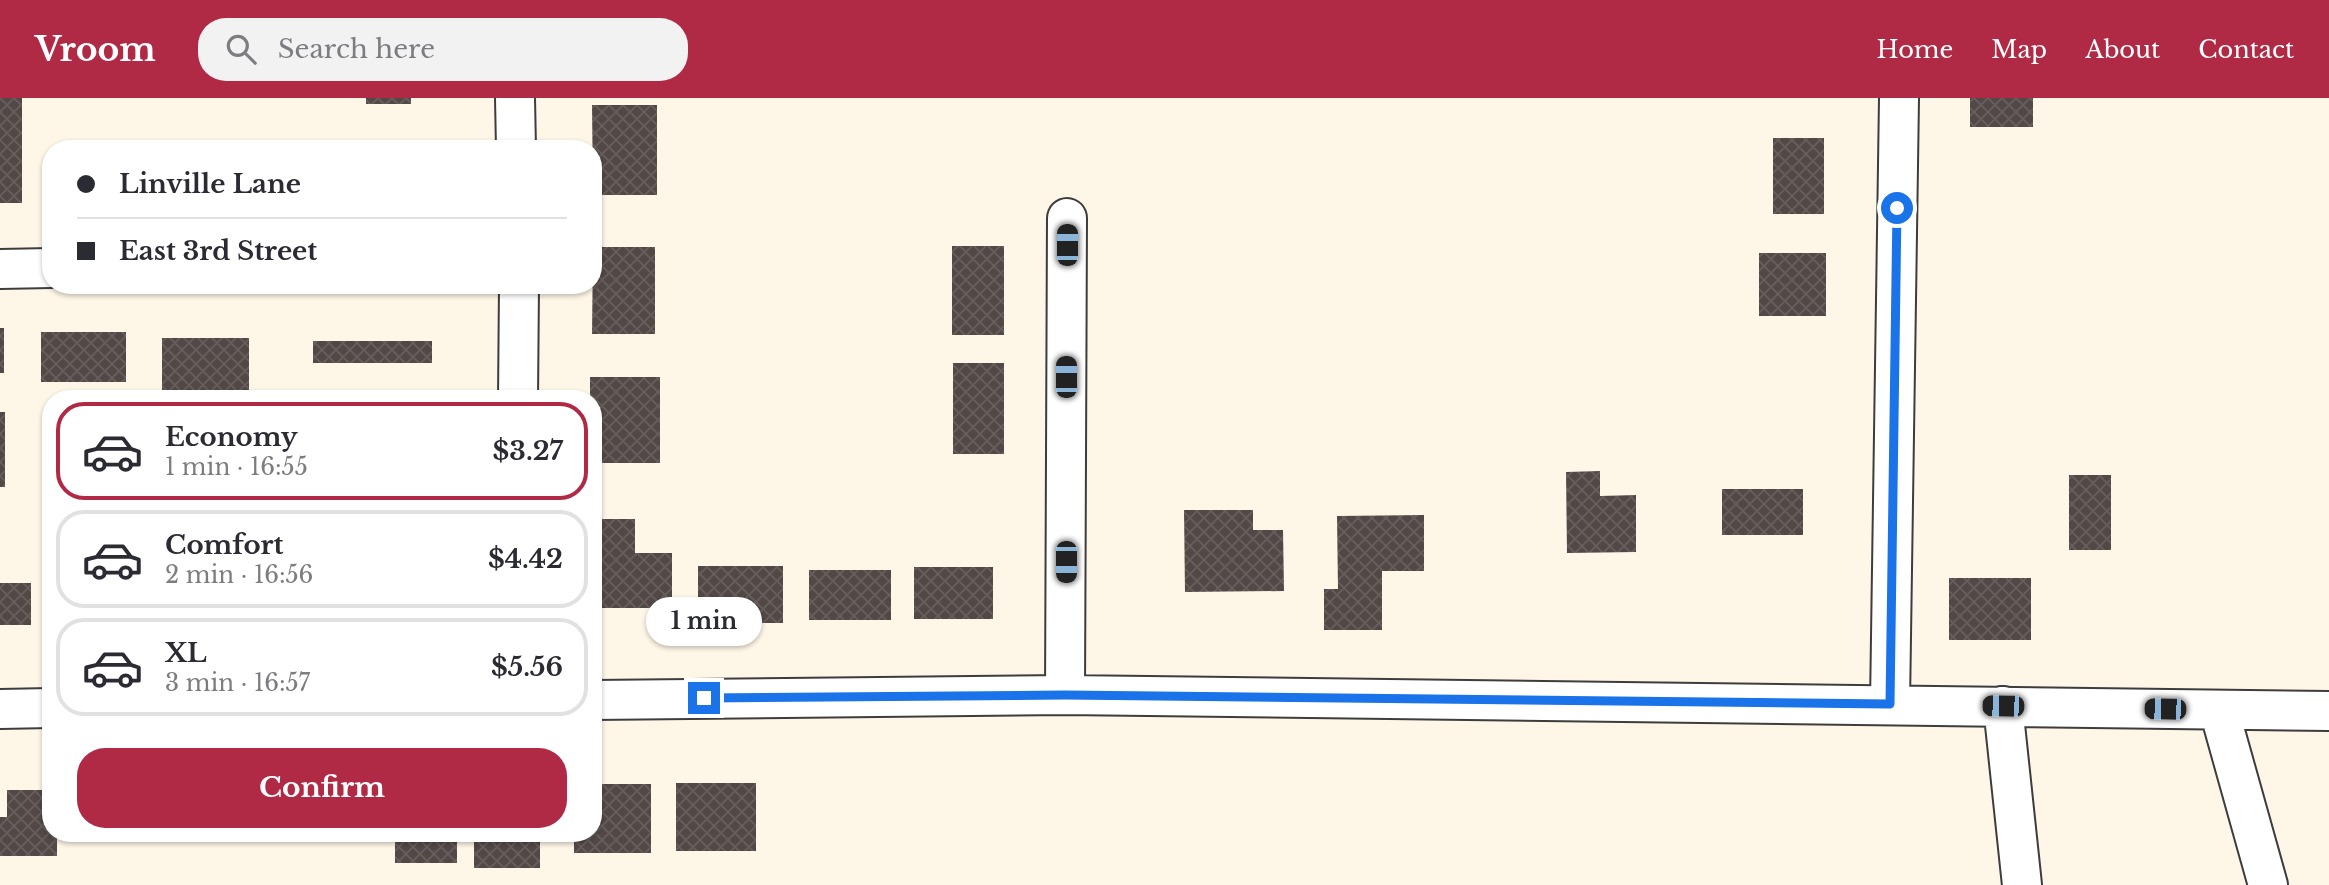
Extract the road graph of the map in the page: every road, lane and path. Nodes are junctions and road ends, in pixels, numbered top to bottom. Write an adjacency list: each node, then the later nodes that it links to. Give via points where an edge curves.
1 (515, 98): 3 (street)
2 (1899, 98): 11 (street)
3 (516, 140)
4 (1067, 218): 9 (street)
5 (42, 268): 6 (street)
6 (0, 269)
7 (519, 294): 8 (street)
8 (518, 390)
9 (1065, 695): 10 (street); 11 (street)
10 (602, 700)
11 (1890, 704): 12 (street)
12 (2003, 706): 15 (street); 17 (street)
13 (42, 708): 14 (street)
14 (0, 709)
15 (2219, 710): 16 (street); 18 (street)
16 (2329, 711)
17 (2022, 885)
18 (2268, 885)

